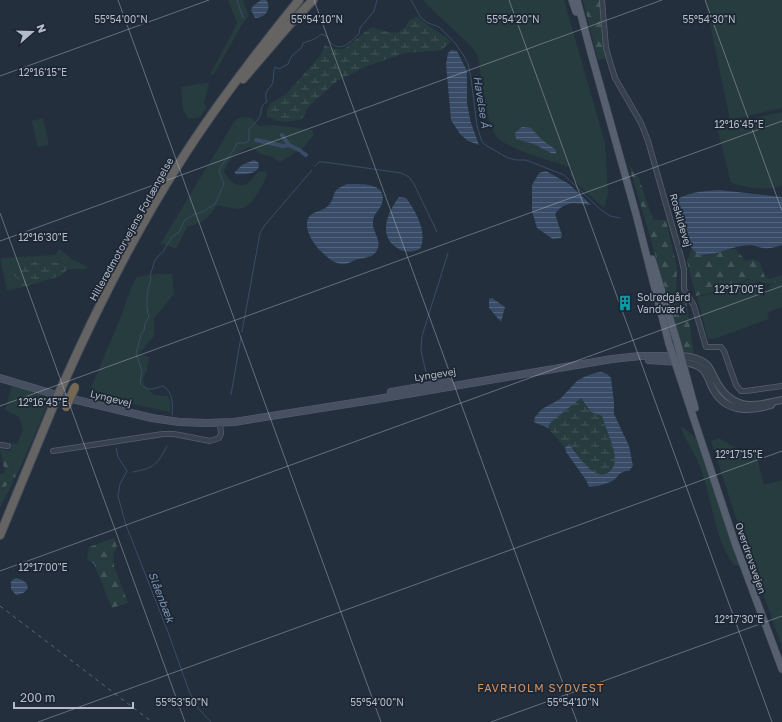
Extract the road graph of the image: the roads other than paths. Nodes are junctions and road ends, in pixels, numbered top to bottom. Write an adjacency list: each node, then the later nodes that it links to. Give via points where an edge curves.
1 (294, 0): 7 (highway, via 284,11)
2 (299, 0): 7 (highway, Hillerødmotorvejens Forlængelse)
3 (313, 0): 9 (highway, via 242,81)
4 (572, 0): 8 (main road)
5 (577, 0): 8 (main road)
6 (602, 0): 13 (street, Roskildevej, via 606,48 610,62 615,78 638,117 648,141 681,257 684,289 694,306 706,347 721,347 736,385 741,391)
7 (272, 34): 9 (highway, Hillerødmotorvejens Forlængelse)
8 (591, 53): 10 (main road)
9 (227, 93): 22 (highway, Hillerødmotorvejens Forlængelse, bridge, via 153,206 112,279 54,404)
10 (636, 214): 11 (main road, via 655,289); 11 (main road, via 654,264)
11 (678, 359): 15 (street, via 700,367 713,390 735,408 756,410); 17 (main road, Lyngevej, via 640,356 612,359); 21 (main road, Overdrevsvejen); 21 (main road, Overdrevsvejen, via 696,412)
12 (0, 378): 17 (main road, Lyngevej, via 64,397 152,418 179,422)
13 (782, 386)
14 (75, 387): 16 (highway, bridge)
15 (782, 400)
16 (66, 407)
17 (220, 423): 20 (street, via 219,438 210,441 163,434)
18 (0, 444): 19 (street)
19 (8, 446)
20 (53, 450)
21 (706, 453): 23 (main road, Overdrevsvejen, via 735,543)
22 (0, 535)
23 (782, 669)

